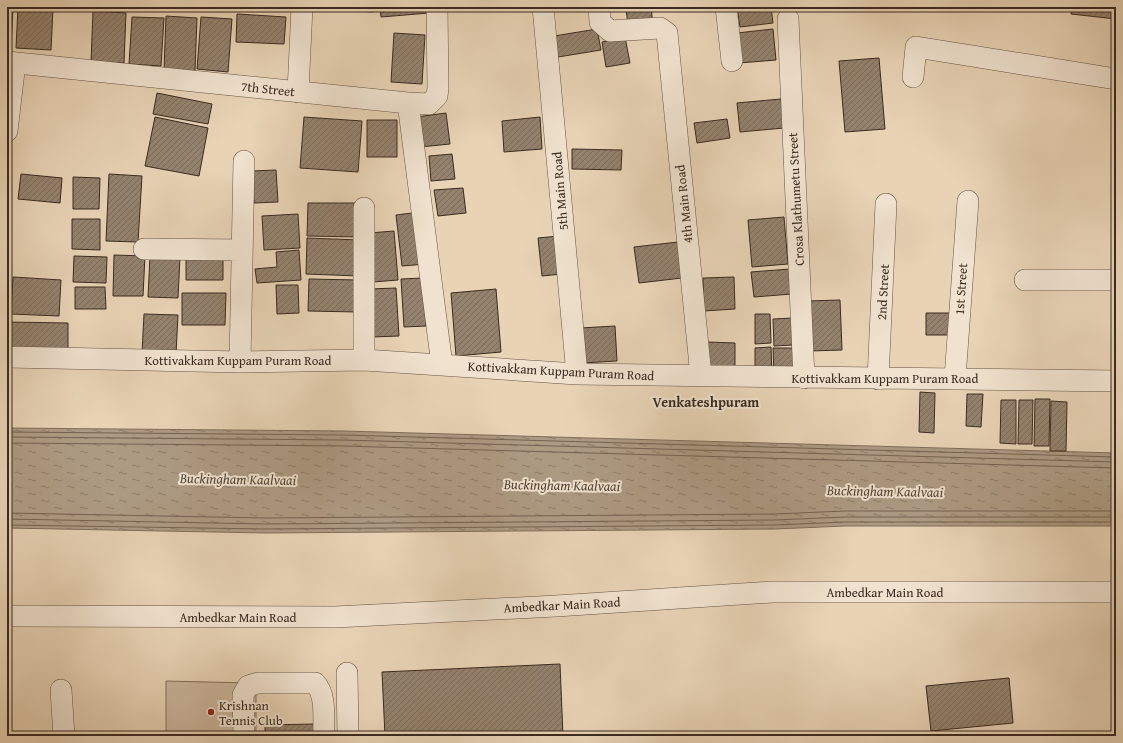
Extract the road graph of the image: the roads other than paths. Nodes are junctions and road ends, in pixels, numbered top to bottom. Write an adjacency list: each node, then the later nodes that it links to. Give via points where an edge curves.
1 (302, 7): 11 (street)
2 (437, 7): 12 (street, 7th Street, via 437,96 429,104)
3 (543, 7): 26 (street, 5th Main Road)
4 (599, 7): 27 (street, 4th Main Road, via 600,22 610,31 660,28 667,33)
5 (726, 7): 7 (street)
6 (788, 19): 28 (street, Crosa Klathumetu Street)
7 (732, 61)
8 (11, 62): 11 (street, 7th Street); 13 (street)
9 (912, 77): 10 (street, via 916,47)
10 (1116, 79)
11 (298, 92): 12 (street, 7th Street)
12 (408, 103): 25 (street)
13 (7, 131)
14 (244, 161): 19 (street)
15 (968, 201): 29 (street, 1st Street)
16 (886, 204): 30 (street, 2nd Street)
17 (364, 208): 23 (street)
18 (144, 249): 19 (street)
19 (242, 250): 24 (street)
20 (1025, 280): 21 (street)
21 (1116, 280)
22 (7, 357): 24 (street, Kottivakkam Kuppam Puram Road)
23 (364, 360): 24 (street, Kottivakkam Kuppam Puram Road); 25 (street, Kottivakkam Kuppam Puram Road)
24 (240, 362)
25 (442, 365): 26 (street, Kottivakkam Kuppam Puram Road)
26 (577, 374): 27 (street, Kottivakkam Kuppam Puram Road)
27 (701, 376): 28 (street, Kottivakkam Kuppam Puram Road)
28 (804, 378): 30 (street, Kottivakkam Kuppam Puram Road)
29 (955, 378): 30 (street, Kottivakkam Kuppam Puram Road); 31 (street, Kottivakkam Kuppam Puram Road)
30 (878, 379)
31 (1116, 381)
32 (1116, 592): 33 (street, Ambedkar Main Road, via 773,592 335,617)
33 (7, 616)
34 (347, 673): 39 (street)
35 (61, 690): 36 (street)
36 (64, 736)
37 (244, 736): 38 (street, via 243,696 248,686 258,683 315,683 322,695)
38 (324, 736)
39 (348, 736)

